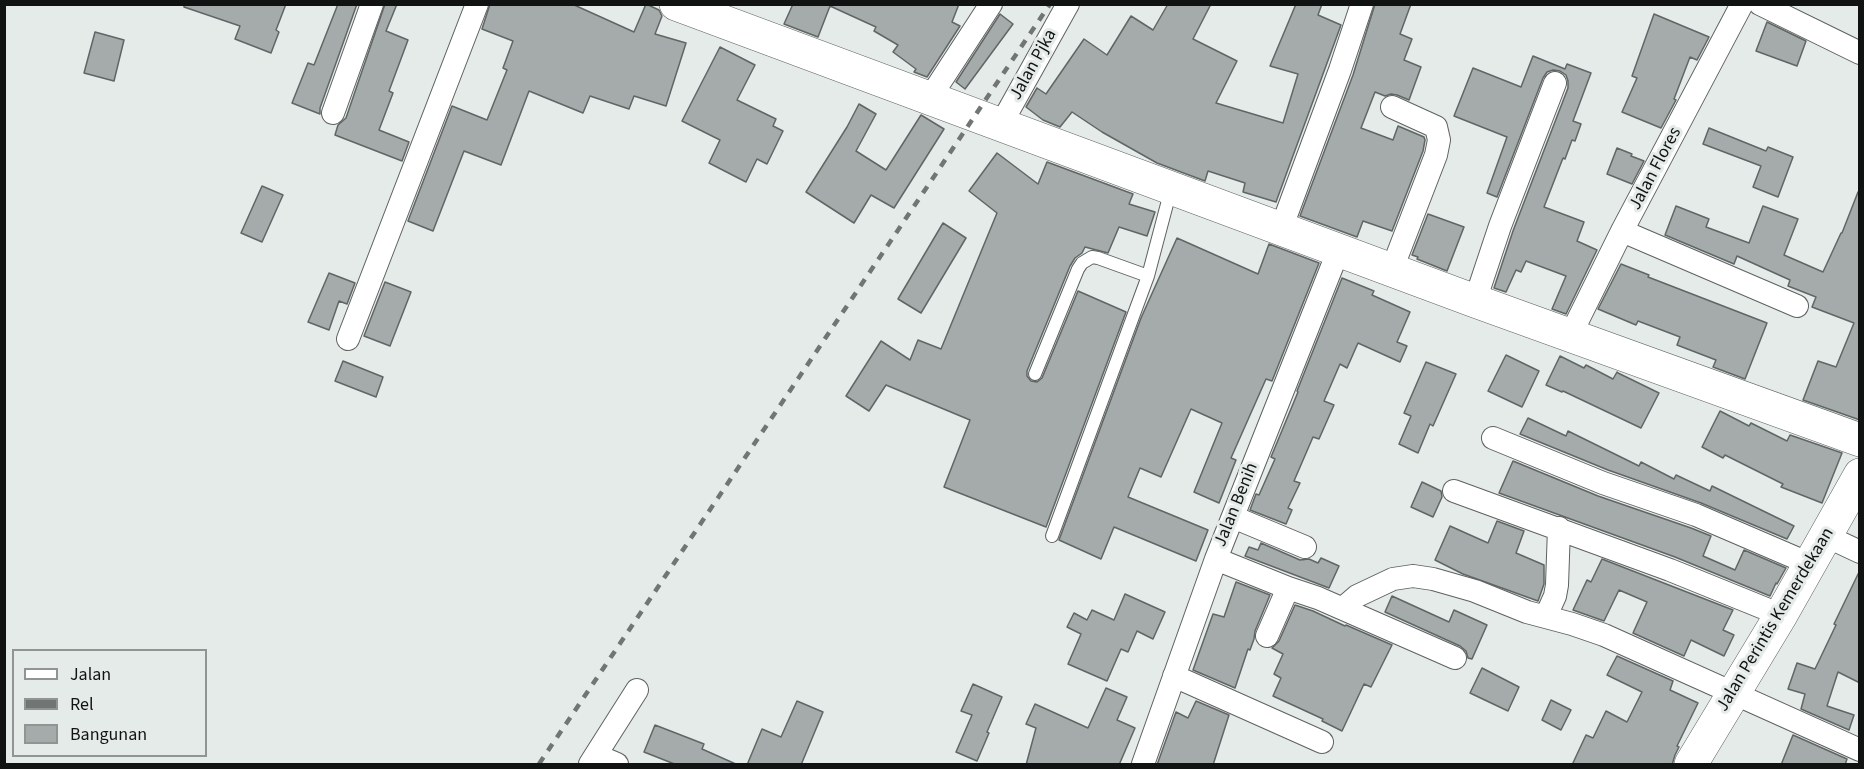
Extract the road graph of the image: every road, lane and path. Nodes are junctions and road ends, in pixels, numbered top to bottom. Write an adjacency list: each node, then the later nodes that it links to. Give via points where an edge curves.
1 (372, 4): 14 (street)
2 (477, 4): 25 (street)
3 (676, 4): 9 (street)
4 (991, 4): 12 (street)
5 (1068, 4): 15 (street, Jalan Pjka)
6 (1362, 4): 17 (street)
7 (1742, 4): 18 (street, Jalan Flores)
8 (1760, 4): 10 (street)
9 (726, 13): 12 (street)
10 (1860, 53)
11 (1555, 83): 22 (street)
12 (929, 99): 15 (street)
13 (1392, 107): 20 (street, via 1436,127 1439,140)
14 (333, 113)
15 (1000, 126): 16 (street)
16 (1172, 188): 17 (street); 21 (lane)
17 (1281, 229): 19 (street)
18 (1622, 231): 23 (street); 24 (street, Jalan Flores)
19 (1339, 249): 20 (street); 31 (street, Jalan Benih)
20 (1392, 269): 22 (street)
21 (1148, 276): 26 (lane, via 1098,258 1082,263); 33 (lane)
22 (1475, 301): 24 (street)
23 (1797, 306)
24 (1572, 334): 28 (street)
25 (348, 339)
26 (1035, 374)
27 (1493, 438): 35 (street, via 1603,483)
28 (1860, 440)
29 (1860, 475): 35 (street, Jalan Perintis Kemerdekaan)
30 (1454, 491): 32 (street)
31 (1233, 517): 34 (street); 37 (street, Jalan Benih)
32 (1559, 528): 40 (street); 41 (street, via 1557,585)
33 (1052, 536)
34 (1305, 547)
35 (1818, 550): 36 (street); 40 (street, Jalan Perintis Kemerdekaan)
36 (1860, 552)
37 (1216, 559): 38 (street); 44 (street, Jalan Benih)
38 (1288, 588): 39 (street); 42 (street)
39 (1343, 608): 41 (street, via 1357,596 1393,579 1413,576 1465,588); 43 (street)
40 (1780, 615): 46 (street, Jalan Perintis Kemerdekaan)
41 (1546, 616): 46 (street, via 1604,635)
42 (1267, 636)
43 (1455, 658)
44 (1174, 676): 47 (street); 51 (street, Jalan Benih)
45 (637, 690): 49 (street)
46 (1733, 692): 48 (street); 52 (street, Jalan Perintis Kemerdekaan)
47 (1322, 742)
48 (1860, 750)
49 (593, 760): 50 (street)
50 (617, 765)
51 (1143, 765)
52 (1691, 765)

